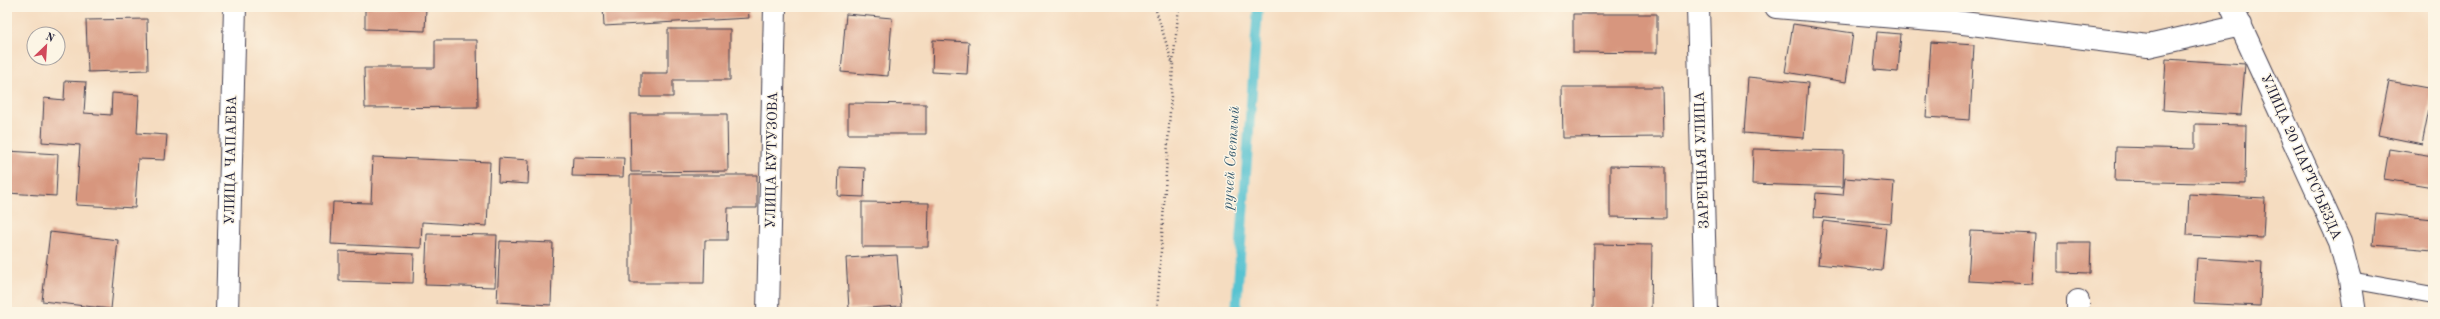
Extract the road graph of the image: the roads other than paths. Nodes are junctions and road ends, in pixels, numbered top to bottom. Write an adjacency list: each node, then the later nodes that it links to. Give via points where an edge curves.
1 (235, 7): 8 (street, УЛИЦА ЧАПАЕВА)
2 (775, 7): 9 (street, УЛИЦА КУТУЗОВА)
3 (1698, 7): 10 (street, ЗАРЕЧНАЯ УЛИЦА)
4 (1776, 7): 5 (street, via 1955,22 2148,46)
5 (2236, 16): 6 (street, УЛИЦА 20 ПАРТСЪЕЗДА, via 2340,242)
6 (2350, 280): 7 (lane); 11 (street, УЛИЦА 20 ПАРТСЪЕЗДА)
7 (2433, 295)
8 (227, 312)
9 (768, 312)
10 (1706, 312)
11 (2355, 312)

